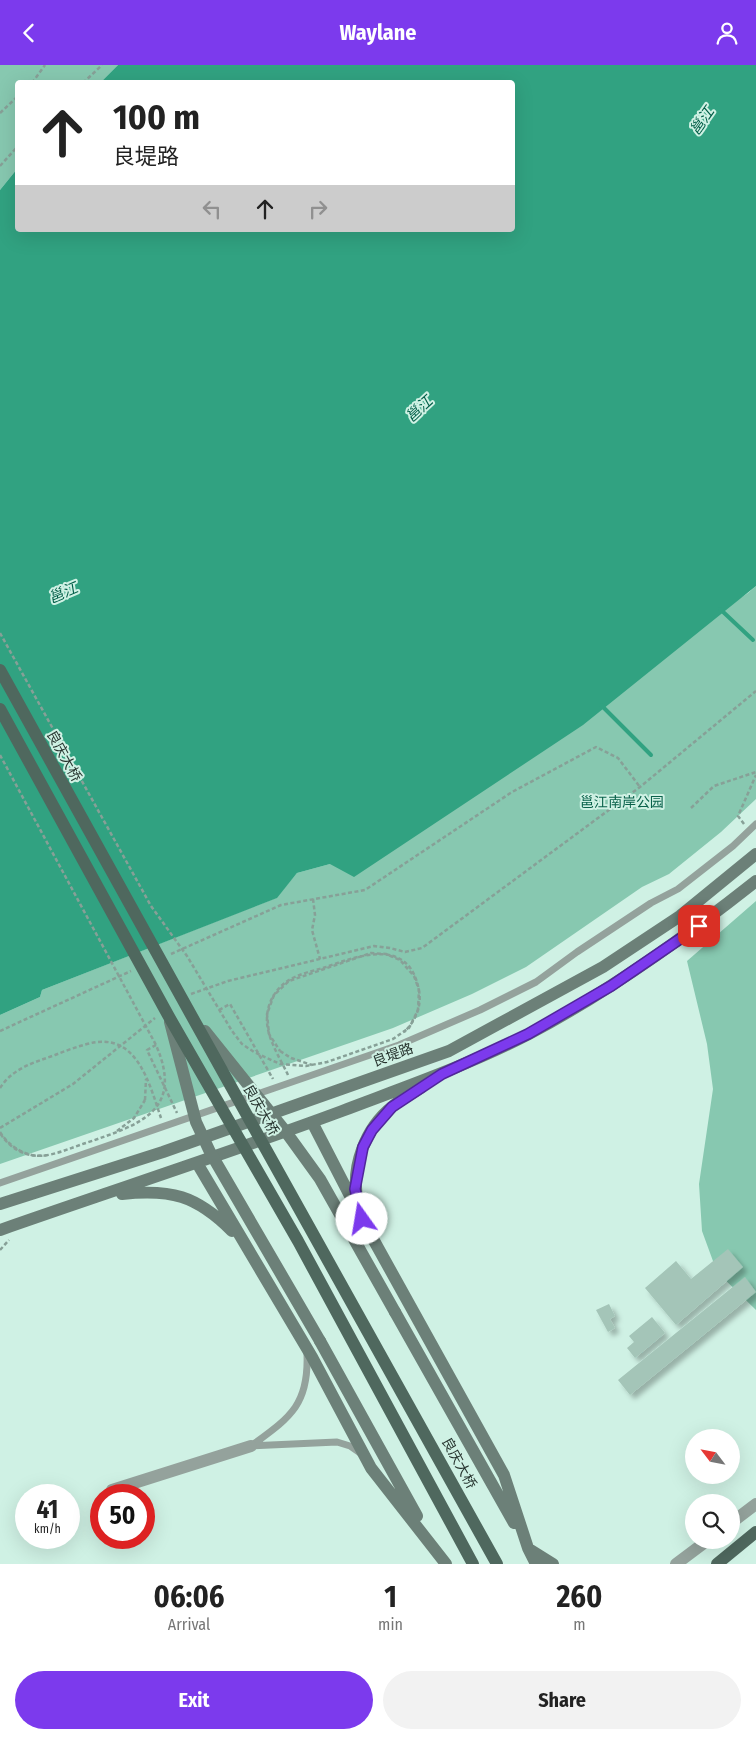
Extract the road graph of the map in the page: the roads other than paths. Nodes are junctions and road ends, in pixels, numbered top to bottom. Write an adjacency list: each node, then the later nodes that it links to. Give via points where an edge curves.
1 (0, 670): 6 (main road, 良庆大桥, bridge)
2 (0, 709): 7 (main road, bridge)
3 (756, 824): 11 (lane, via 678,889 643,908 536,982 480,1010 399,1045)
4 (756, 854): 13 (main road, 良堤路, via 680,916 610,962 449,1051 168,1150)
5 (756, 881): 8 (main road, via 690,934 611,986 528,1034)
6 (186, 1002): 24 (main road, bridge, via 320,1179); 28 (main road, 良庆大桥, bridge)
7 (165, 1014): 26 (main road, bridge, via 196,1122 210,1152); 27 (main road, bridge, via 298,1241)
8 (442, 1074): 9 (main road); 14 (main road, via 392,1107 372,1130 357,1167 355,1189)
9 (312, 1122): 10 (main road); 14 (main road)
10 (197, 1163): 12 (main road); 16 (main road)
11 (0, 1183)
12 (97, 1196): 15 (main road); 16 (main road, via 145,1191 172,1193 217,1216)
13 (0, 1204)
14 (362, 1219): 24 (main road, via 504,1475)
15 (0, 1230)
16 (246, 1245): 17 (main road)
17 (307, 1349): 18 (lane, via 308,1367 298,1406 288,1419); 19 (main road)
18 (251, 1446): 19 (lane, via 337,1442); 20 (street)
19 (364, 1456): 26 (main road)
20 (128, 1484)
21 (756, 1504): 22 (street)
22 (740, 1516)
23 (756, 1532): 32 (main road)
24 (528, 1548): 29 (main road); 30 (main road)
25 (696, 1549): 31 (street)
26 (443, 1561)
27 (474, 1564)
28 (497, 1564)
29 (536, 1564)
30 (553, 1564)
31 (676, 1564)
32 (717, 1564)

